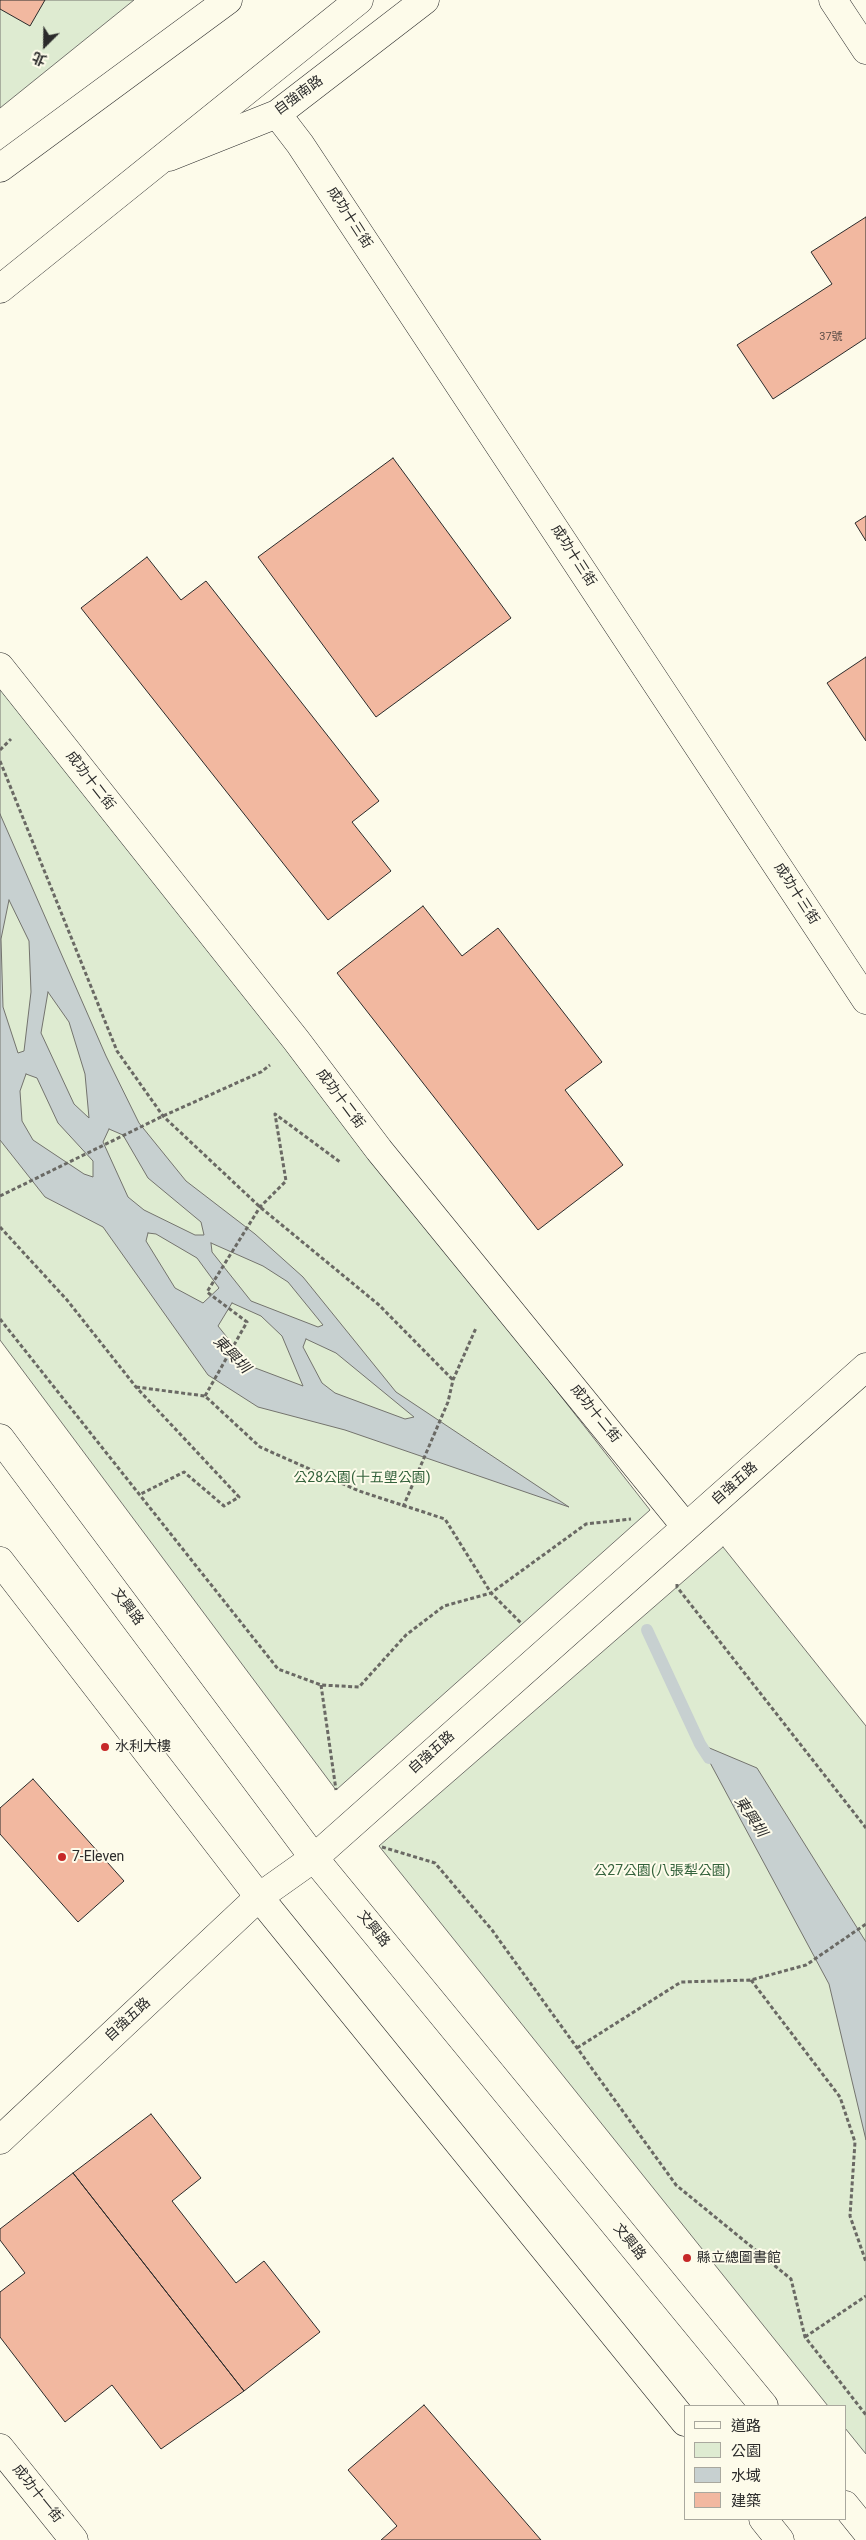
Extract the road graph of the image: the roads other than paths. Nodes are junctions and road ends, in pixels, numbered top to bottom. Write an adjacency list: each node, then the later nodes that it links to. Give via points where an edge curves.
1 (228, 0): 8 (street)
2 (358, 0): 7 (street, 自強南路)
3 (425, 0): 6 (street, 自強南路)
4 (833, 0): 5 (street)
5 (866, 50)
6 (277, 114): 7 (street, 自強南路); 11 (street, 成功十三街, via 300,144)
7 (156, 162): 9 (street, 自強南路)
8 (0, 168)
9 (0, 288)
10 (0, 667): 14 (street, 成功十二街, via 296,1040 379,1150)
11 (866, 1000)
12 (866, 1367): 14 (street, 自強五路)
13 (0, 1438): 16 (street, 文興路)
14 (686, 1527): 16 (street, 自強五路)
15 (0, 1560): 17 (street)
16 (314, 1858): 17 (street, 自強五路); 19 (street, 文興路)
17 (258, 1897): 18 (street, 自強五路); 20 (street)
18 (0, 2140)
19 (763, 2405)
20 (684, 2421)
21 (0, 2448): 25 (street, 成功十一街)
22 (846, 2506): 24 (street)
23 (764, 2520): 26 (street)
24 (866, 2531)
25 (74, 2540)
26 (780, 2540)

